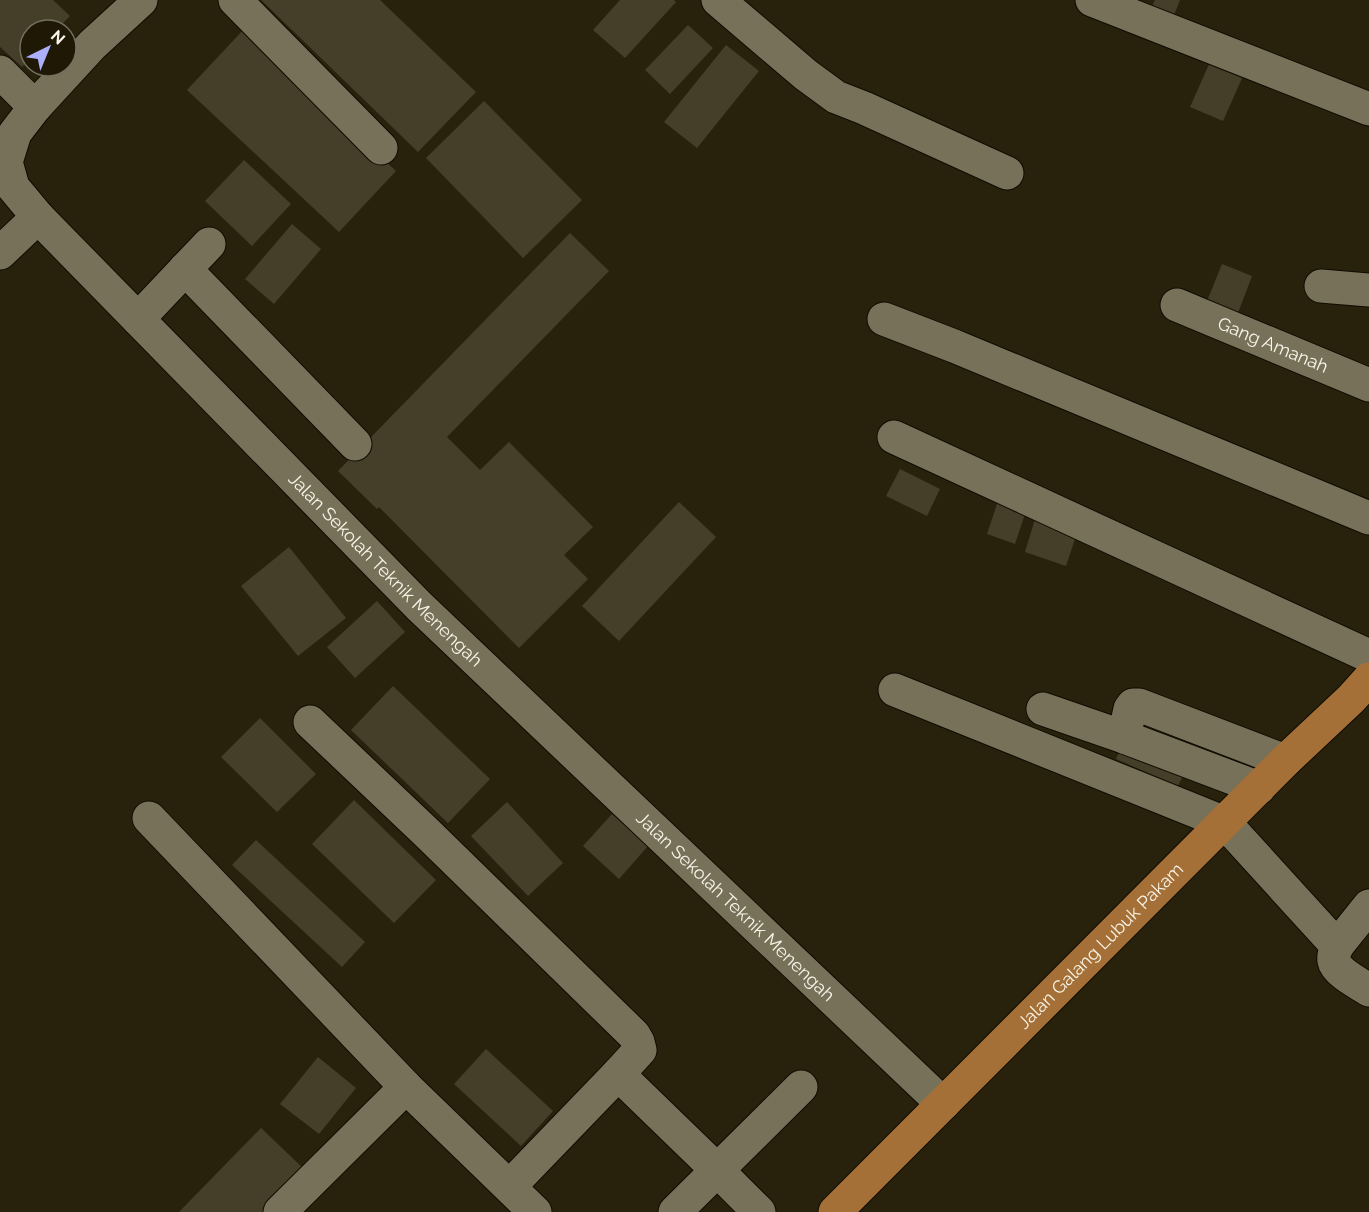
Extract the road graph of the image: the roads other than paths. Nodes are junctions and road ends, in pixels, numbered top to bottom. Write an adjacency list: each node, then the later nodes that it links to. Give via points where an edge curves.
1 (141, 0): 6 (street, Jalan Sekolah Teknik Menengah)
2 (235, 0): 8 (street)
3 (718, 0): 10 (street, via 836,97)
4 (1092, 0): 7 (street)
5 (0, 72): 6 (street)
6 (35, 107): 9 (street, Jalan Sekolah Teknik Menengah, via 15,133)
7 (1369, 109)
8 (381, 148)
9 (3, 161): 11 (street, Jalan Sekolah Teknik Menengah, via 13,187)
10 (1007, 173)
11 (38, 217): 13 (street); 18 (street, Jalan Sekolah Teknik Menengah)
12 (209, 244): 14 (street)
13 (0, 253)
14 (185, 269): 18 (street); 22 (street)
15 (1321, 286): 16 (street)
16 (1369, 290)
17 (1177, 305): 20 (street, Gang Amanah)
18 (138, 319): 40 (street, Jalan Sekolah Teknik Menengah, via 419,606)
19 (884, 319): 23 (street)
20 (1369, 385)
21 (894, 437): 24 (street)
22 (355, 444)
23 (1369, 518)
24 (1369, 656)
25 (1369, 679): 30 (main road, Jalan Galang Lubuk Pakam)
26 (895, 690): 33 (street)
27 (1043, 709): 29 (street)
28 (310, 722): 37 (street, via 634,1035 640,1050)
29 (1124, 737): 30 (street, via 1130,709 1139,705); 31 (street)
30 (1286, 761): 31 (main road, Jalan Galang Lubuk Pakam)
31 (1259, 788): 33 (main road, Jalan Galang Lubuk Pakam)
32 (149, 818): 38 (street)
33 (1225, 823): 35 (street); 40 (main road, Jalan Galang Lubuk Pakam)
34 (1369, 906): 35 (street)
35 (1337, 946): 36 (street, via 1334,963 1338,969)
36 (1369, 990)
37 (618, 1074): 41 (street); 42 (street)
38 (406, 1087): 42 (street); 43 (street)
39 (801, 1087): 41 (street)
40 (943, 1104): 47 (main road, Jalan Galang Lubuk Pakam)
41 (717, 1170): 45 (street); 46 (street)
42 (510, 1186): 44 (street)
43 (292, 1208)
44 (535, 1212)
45 (675, 1212)
46 (759, 1212)
47 (835, 1212)

